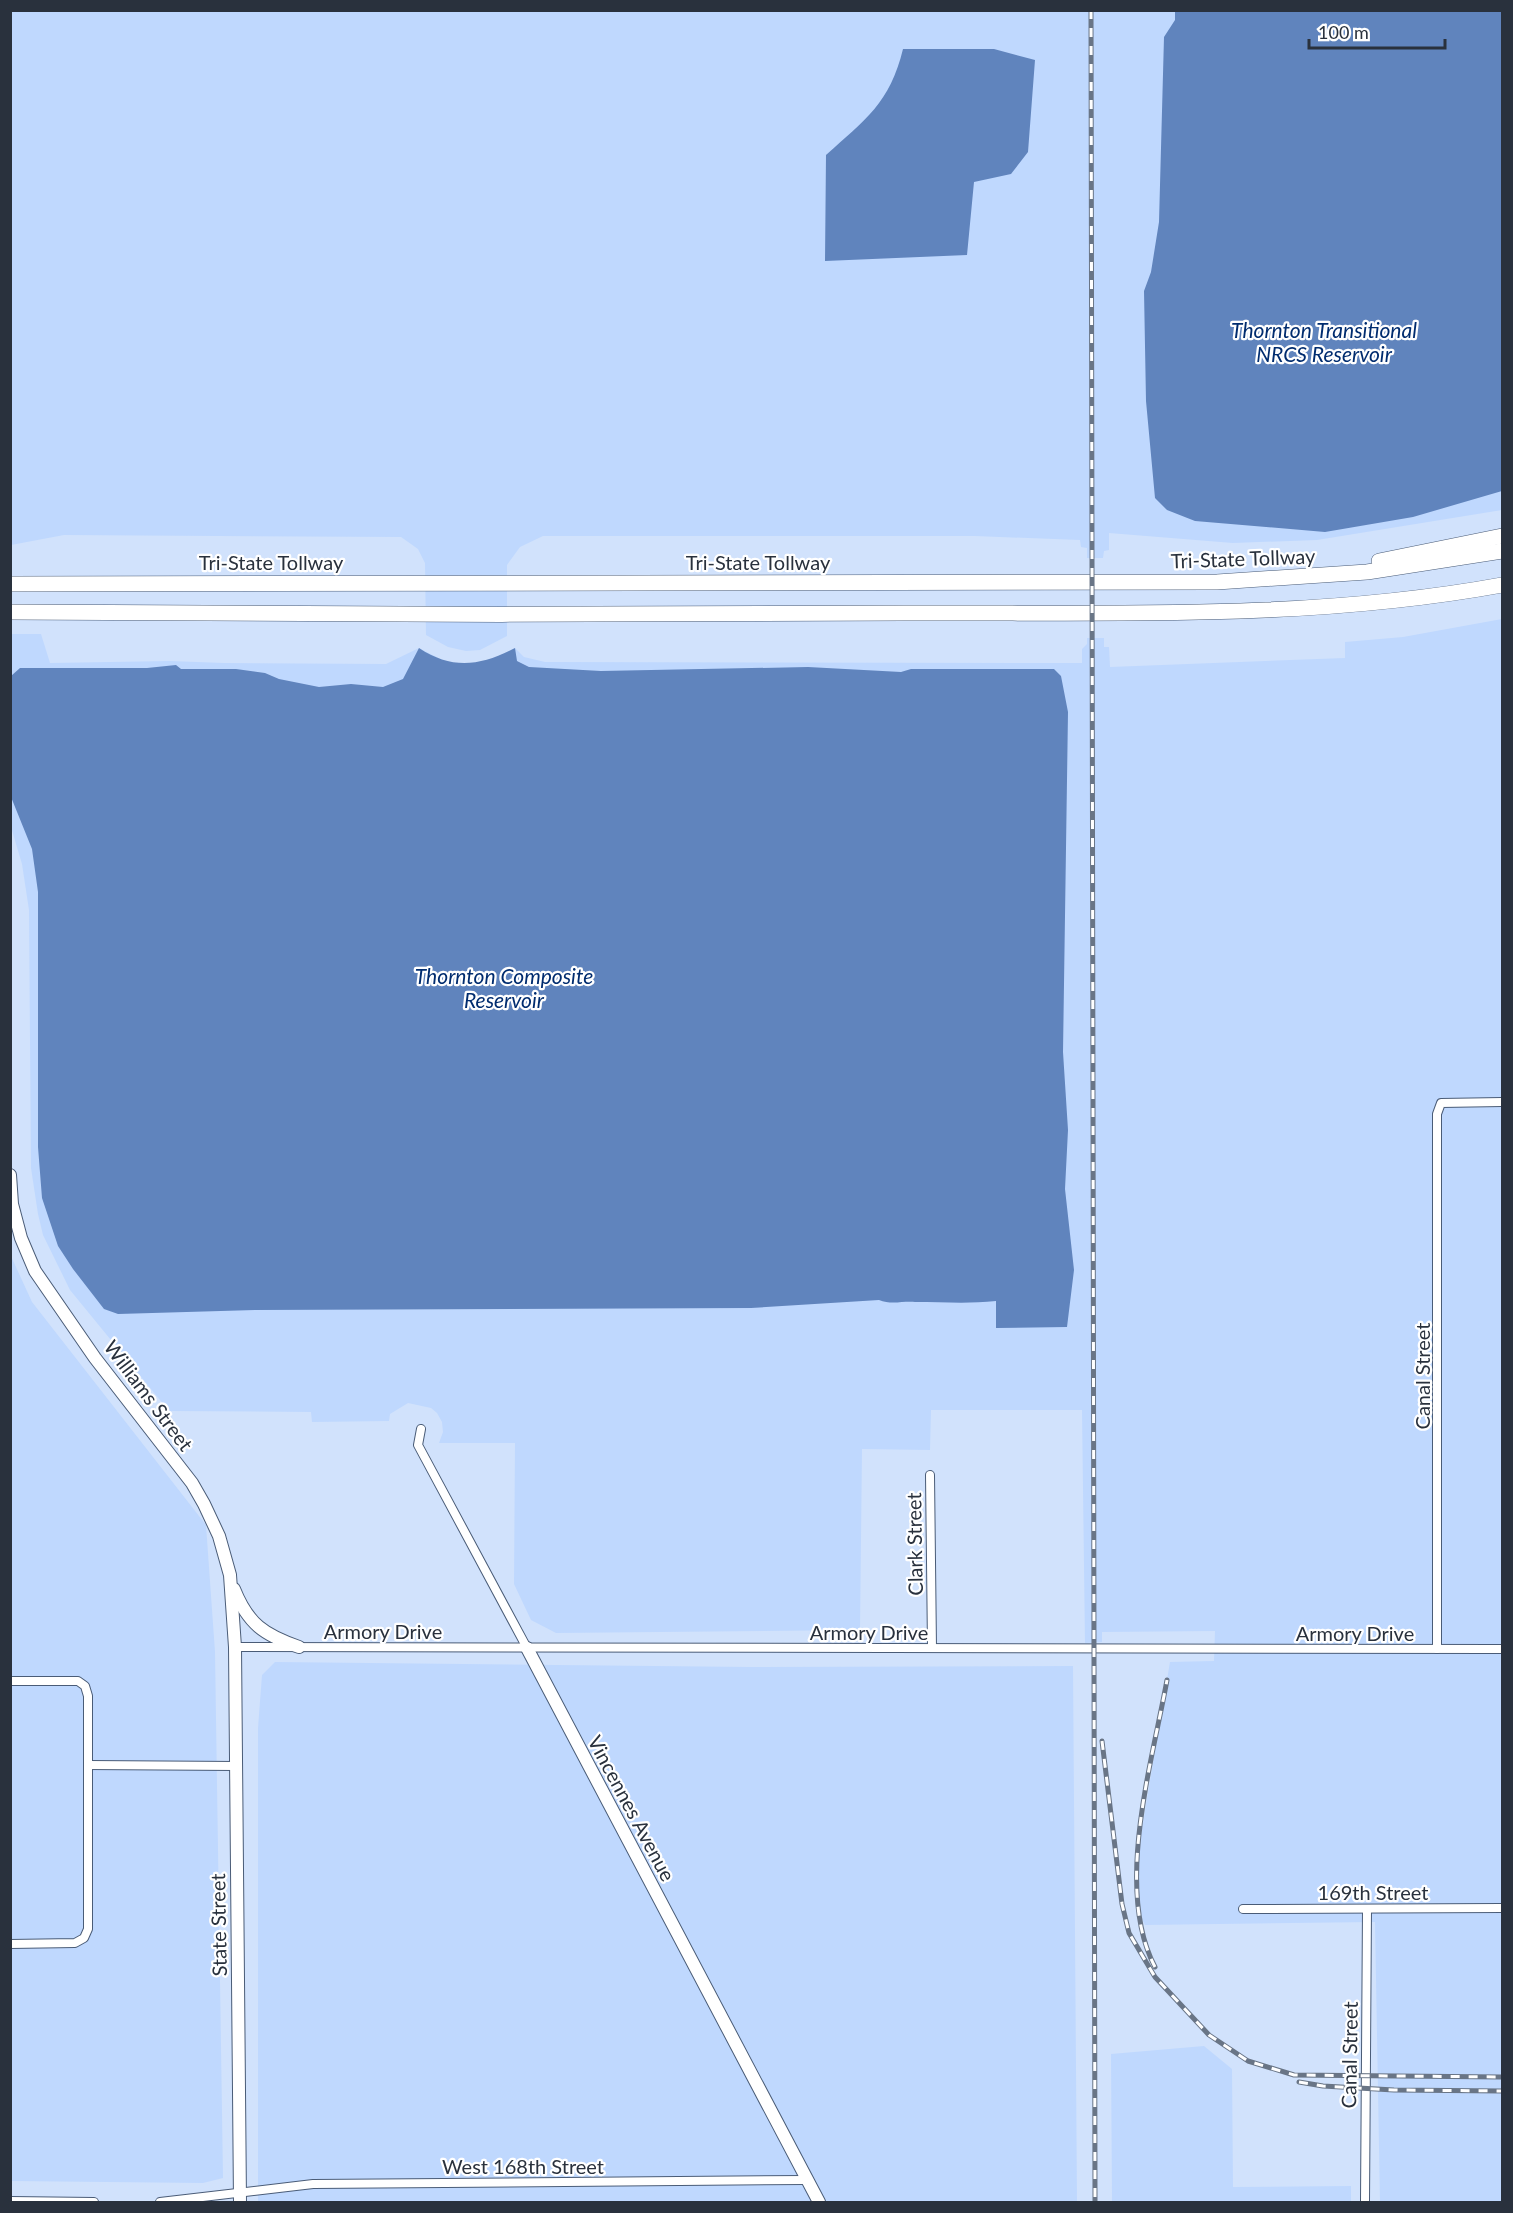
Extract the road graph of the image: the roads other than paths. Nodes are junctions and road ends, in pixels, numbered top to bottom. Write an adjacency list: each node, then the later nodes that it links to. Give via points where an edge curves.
1 (1503, 536): 3 (highway)
2 (1503, 551): 3 (highway, Tri-State Tollway, via 1437,563)
3 (1292, 579): 4 (highway, Tri-State Tollway, via 1058,584)
4 (10, 584)
5 (1503, 585): 6 (highway, via 1385,602 1209,611 543,616)
6 (10, 612)
7 (1503, 1102): 16 (street, Canal Street, via 1441,1103 1437,1114)
8 (10, 1175): 11 (street, Williams Street, via 12,1204 35,1271 95,1358 192,1483 219,1536)
9 (420, 1429): 14 (street, Vincennes Avenue, via 418,1445)
10 (930, 1475): 15 (street, Clark Street)
11 (230, 1575): 12 (street, Williams Street); 13 (street, via 239,1601 262,1632)
12 (235, 1647): 13 (street, Armory Drive); 20 (street, State Street)
13 (299, 1647): 14 (street, Armory Drive)
14 (527, 1648): 15 (street, Armory Drive); 25 (street, Vincennes Avenue)
15 (932, 1648): 16 (street, Armory Drive)
16 (1437, 1649): 17 (street, Armory Drive)
17 (1503, 1649)
18 (10, 1681): 19 (street, via 78,1680 85,1686)
19 (88, 1765): 20 (street); 24 (street, via 88,1929 84,1938 75,1943)
20 (236, 1766): 26 (street, State Street)
21 (1503, 1908): 23 (street, 169th Street)
22 (1243, 1909): 23 (street, 169th Street)
23 (1367, 1909): 31 (street, Canal Street)
24 (10, 1944)
25 (807, 2180): 26 (street, West 168th Street, via 313,2184); 30 (street, Vincennes Avenue)
26 (240, 2198): 29 (street, West 168th Street)
27 (10, 2201): 28 (street)
28 (94, 2202)
29 (160, 2202)
30 (819, 2202)
31 (1365, 2202)

